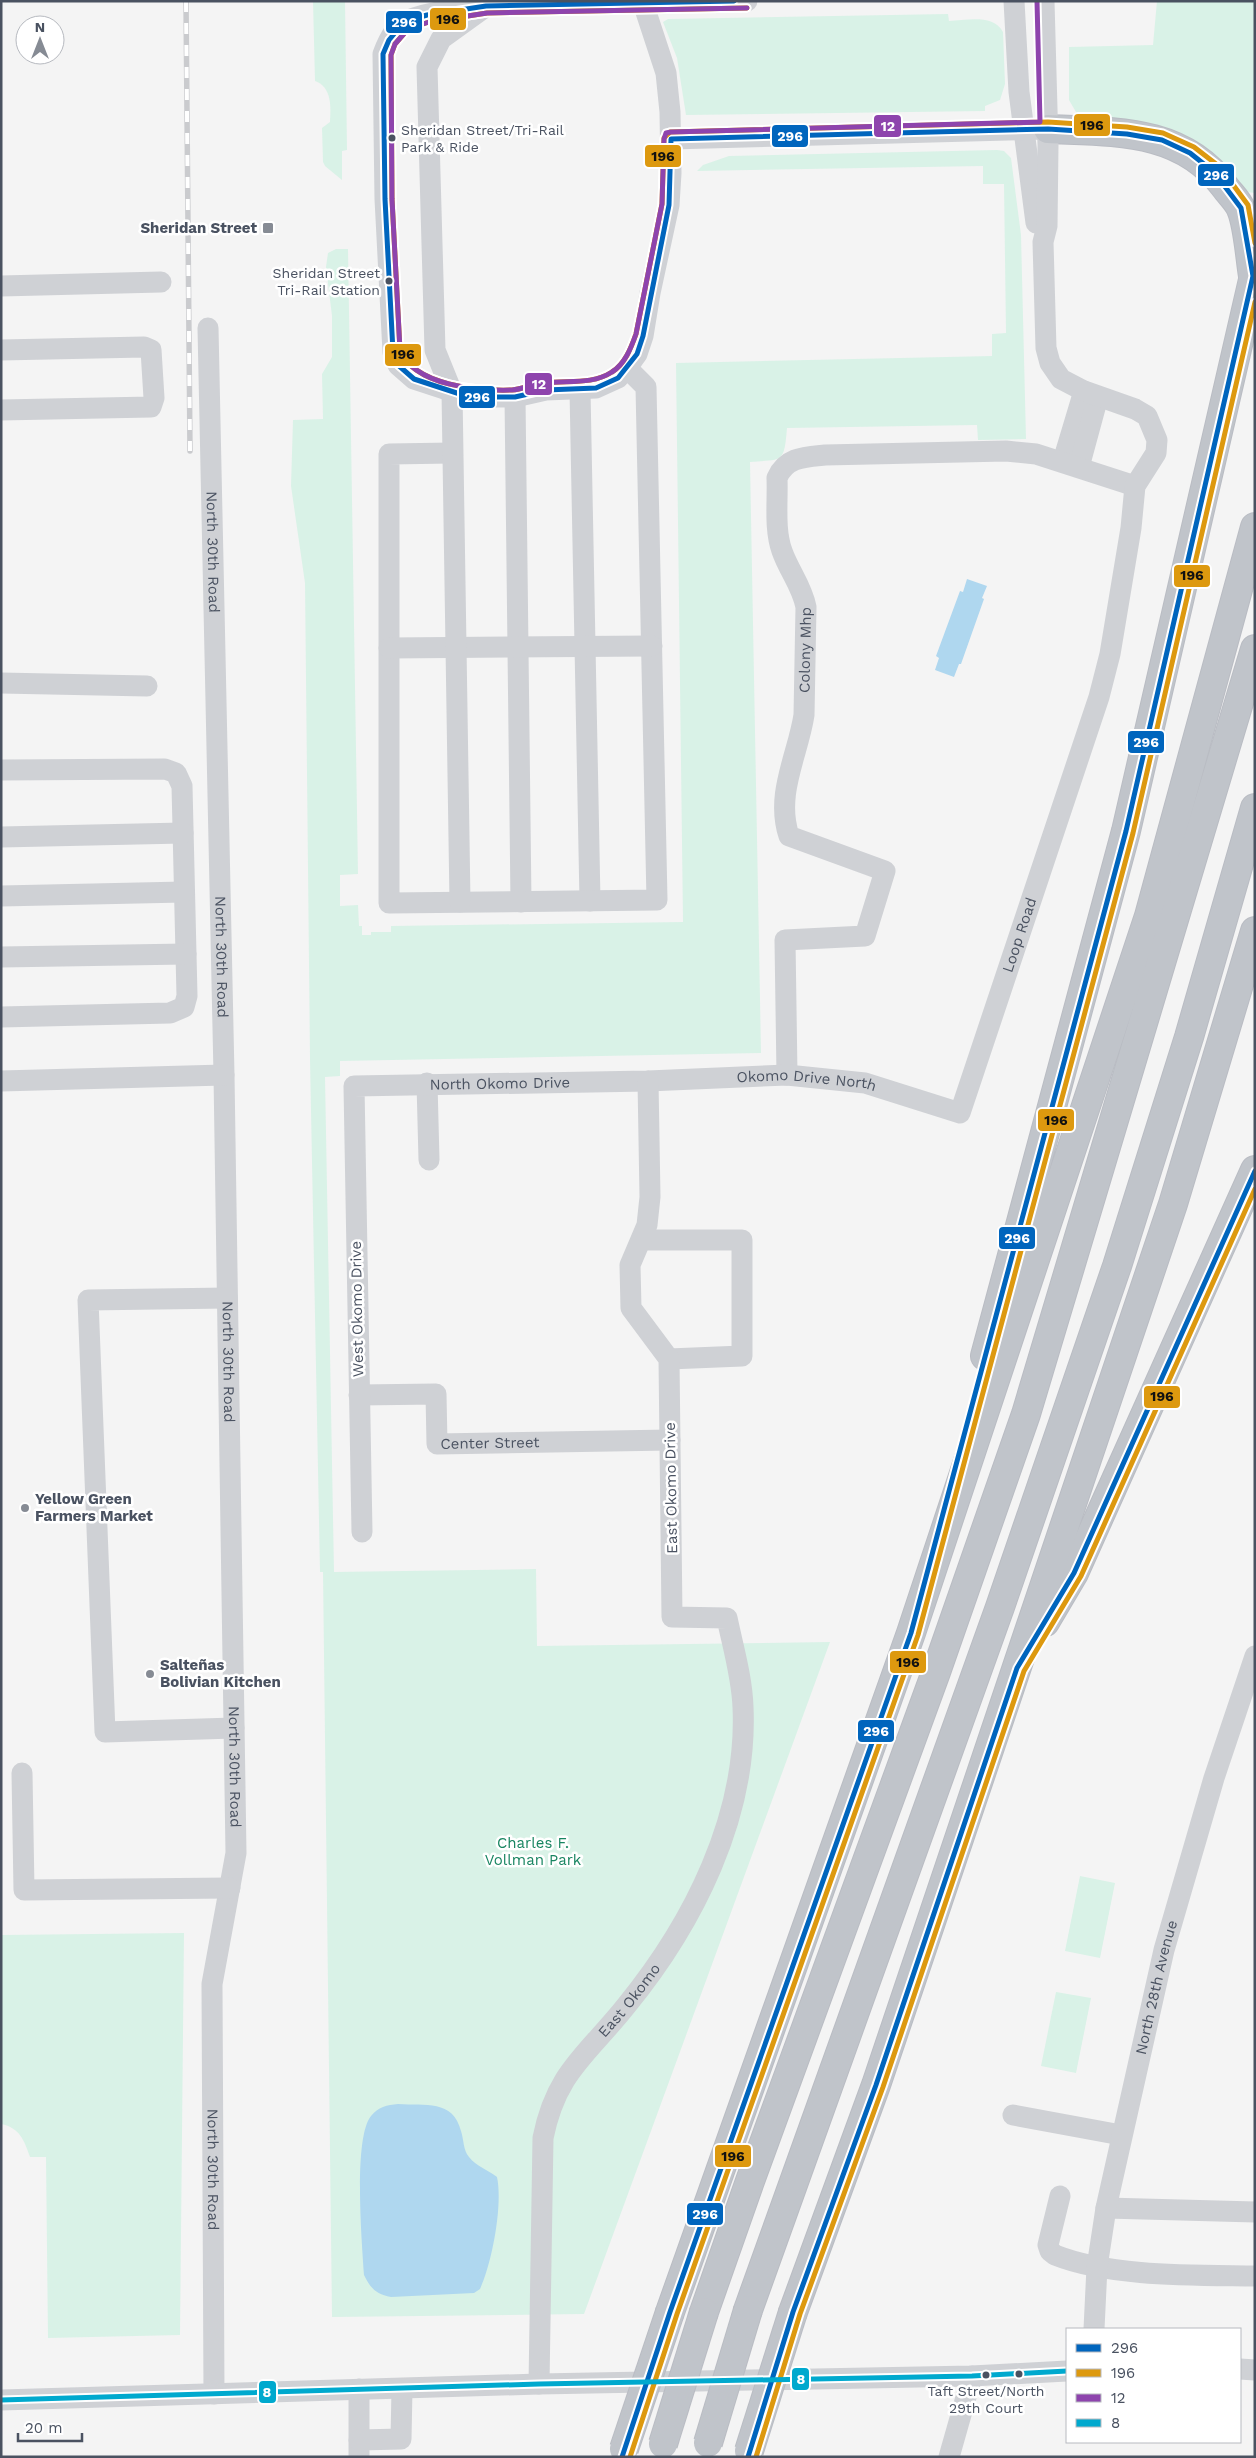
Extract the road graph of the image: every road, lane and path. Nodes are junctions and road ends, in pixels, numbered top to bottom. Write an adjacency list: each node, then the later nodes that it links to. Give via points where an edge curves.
1 (747, 1): 3 (street)
2 (1014, 1): 6 (street)
3 (642, 3): 5 (street); 7 (street, via 666,73)
4 (1040, 3): 6 (street)
5 (486, 6): 15 (street, via 441,39 427,67 435,350); 15 (street, via 404,22 389,40 383,54 385,199 393,352 398,365 414,379)
6 (1036, 130): 7 (street); 8 (highway, via 1127,134 1162,140 1190,152 1214,172 1241,208); 16 (street, via 1046,226 1043,242 1046,348 1050,363 1061,379)
7 (671, 139): 13 (street, via 669,205 664,238 643,336 637,354)
8 (1254, 273): 60 (highway, via 1126,831)
9 (161, 282): 10 (street)
10 (1, 286)
11 (208, 328): 44 (street, North 30th Road)
12 (1, 350): 18 (street, via 144,347 151,350 154,398 151,407)
13 (627, 368): 14 (street, via 607,384); 24 (street, via 646,387)
14 (580, 390): 17 (street, via 546,390); 23 (street)
15 (452, 392): 17 (street, via 469,397); 19 (street)
16 (1091, 394): 20 (street); 21 (street, via 1135,408 1147,416 1153,426 1156,453)
17 (515, 397): 25 (street)
18 (1, 410)
19 (452, 453): 26 (street, via 389,454); 27 (street)
20 (1071, 464): 21 (street); 45 (street, Colony Mhp, via 1036,454 1006,451 799,458 781,468 777,478 778,540 803,591 806,608 804,715 789,767 784,821 789,836 885,871 865,936 785,940)
21 (1135, 486): 50 (street, Loop Road, via 1110,654 1080,757)
22 (1255, 527): 60 (highway, via 1149,916)
23 (584, 646): 24 (street); 25 (street); 37 (street)
24 (652, 646): 37 (street, via 657,900)
25 (518, 647): 27 (street); 39 (street)
26 (389, 648): 27 (street); 38 (street, via 389,903)
27 (455, 648): 38 (street)
28 (1255, 649): 85 (highway, bridge, via 1026,1414 936,1672 750,2181 704,2312)
29 (1, 684): 30 (street)
30 (147, 686)
31 (1, 770): 33 (street, via 164,769 176,774 182,786)
32 (1255, 808): 86 (highway, bridge, via 1189,1037 1117,1266 1000,1607 748,2310)
33 (183, 833): 34 (street); 35 (street)
34 (1, 837)
35 (184, 892): 36 (street); 41 (street)
36 (1, 896)
37 (590, 901): 39 (street)
38 (460, 902): 39 (street)
39 (521, 902)
40 (1255, 931): 62 (highway, via 1173,1204)
41 (186, 954): 42 (street); 43 (street, via 187,996 184,1007 170,1013)
42 (1, 957)
43 (1, 1017)
44 (224, 1075): 47 (street); 54 (street, North 30th Road)
45 (787, 1075): 46 (street, Okomo Drive North); 50 (street, Okomo Drive North, via 865,1083)
46 (648, 1080): 48 (street, North Okomo Drive); 53 (street, via 650,1197)
47 (1, 1081)
48 (427, 1083): 49 (street, North Okomo Drive); 51 (street)
49 (354, 1086): 56 (street, West Okomo Drive)
50 (960, 1113)
51 (429, 1160)
52 (1255, 1170): 62 (highway, via 1074,1574)
53 (642, 1240): 55 (street, via 630,1265 631,1308); 55 (street, via 742,1240 742,1356)
54 (227, 1298): 64 (street, North 30th Road); 64 (street, via 88,1300 105,1732)
55 (669, 1358): 57 (street, East Okomo Drive)
56 (359, 1395): 57 (street, Center Street, via 436,1394 437,1444); 58 (street, West Okomo Drive)
57 (670, 1440): 59 (street, East Okomo Drive, via 672,1617)
58 (362, 1532)
59 (727, 1618): 79 (street, East Okomo, via 743,1706 743,1723 740,1768 716,1854 684,1923 626,2006 573,2065 558,2088 548,2113 542,2138)
60 (911, 1633): 87 (highway, bridge)
61 (1255, 1656): 63 (street, North 28th Avenue)
62 (1017, 1668): 88 (highway, bridge, via 876,2085 793,2312)
63 (1245, 1710): 68 (street, North 28th Avenue, via 1164,1950)
64 (234, 1728): 66 (street, North 30th Road, via 236,1853)
65 (22, 1773): 66 (street, via 24,1890)
66 (230, 1888): 82 (street, North 30th Road, via 212,1984 211,2013)
67 (1013, 2115): 68 (street)
68 (1121, 2135): 70 (street, North 28th Avenue)
69 (1060, 2196): 72 (street, via 1048,2245 1050,2251 1063,2258)
70 (1106, 2208): 71 (street); 72 (street, North 28th Avenue)
71 (1255, 2212)
72 (1098, 2267): 73 (street, via 1190,2275); 74 (street, North 28th Avenue)
73 (1255, 2276)
74 (1094, 2328)
75 (1241, 2369): 76 (street)
76 (1255, 2370)
77 (1066, 2371): 78 (street)
78 (972, 2376): 79 (street); 89 (street)
79 (539, 2384): 81 (street)
80 (359, 2389): 81 (street); 82 (street); 84 (street)
81 (402, 2389): 84 (street, via 401,2439)
82 (214, 2394): 83 (street)
83 (1, 2400)
84 (359, 2448)
85 (661, 2450)
86 (706, 2450)
87 (623, 2453)
88 (749, 2454)
89 (949, 2457)

